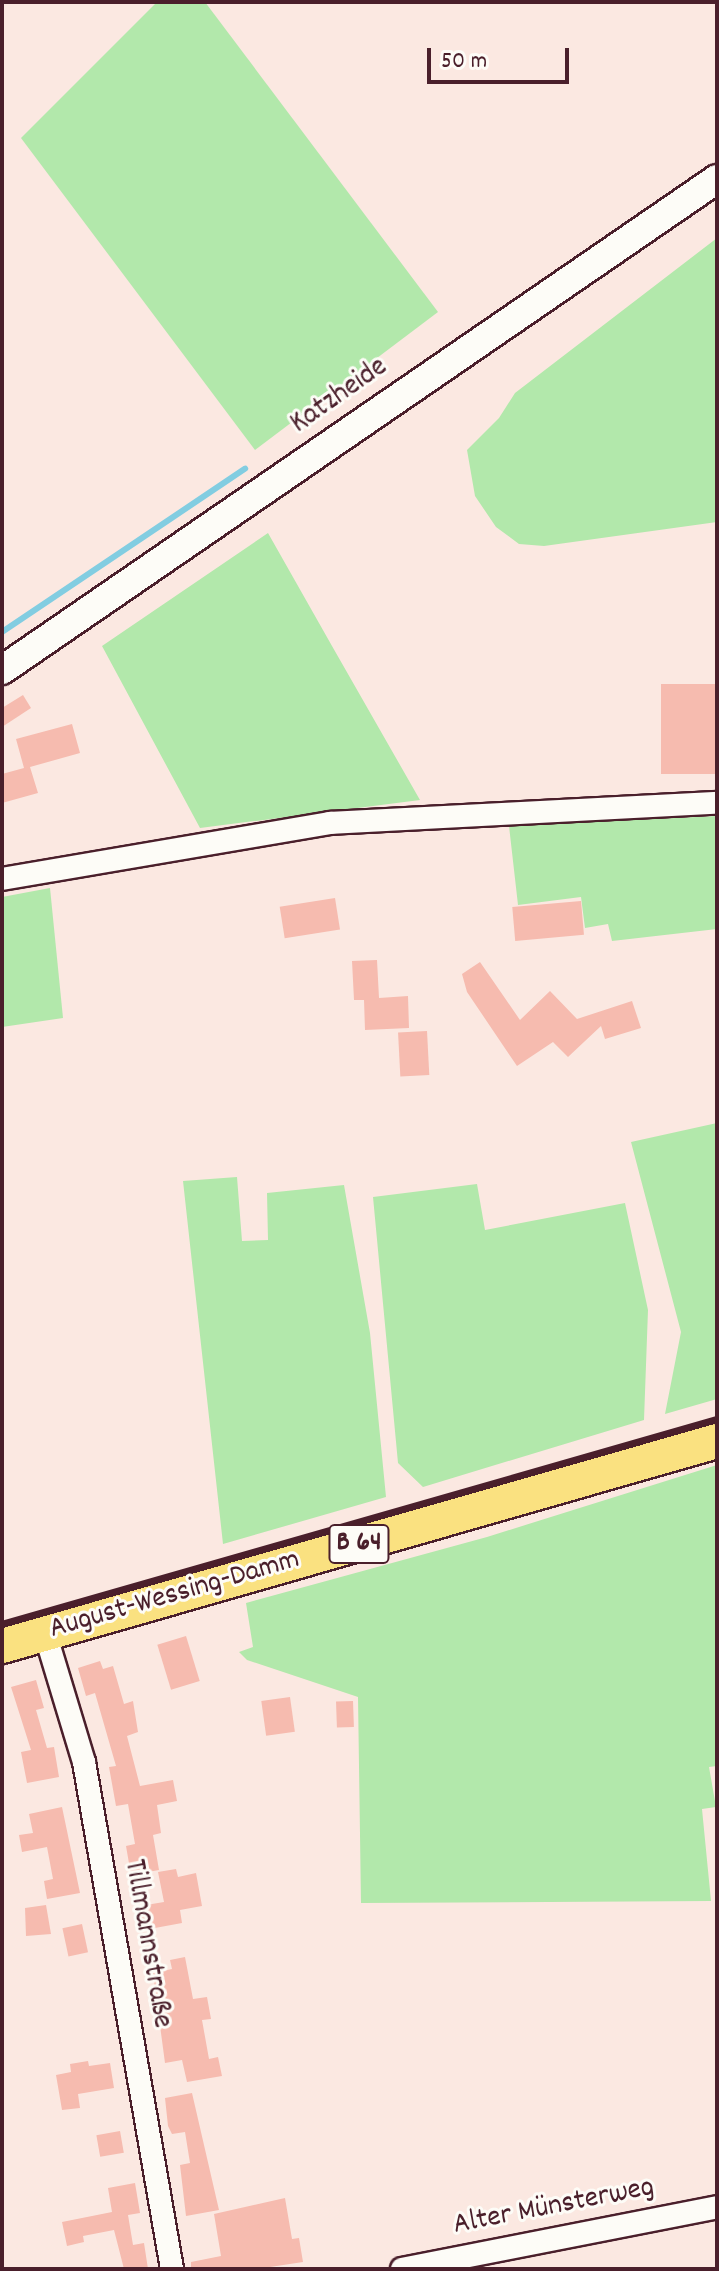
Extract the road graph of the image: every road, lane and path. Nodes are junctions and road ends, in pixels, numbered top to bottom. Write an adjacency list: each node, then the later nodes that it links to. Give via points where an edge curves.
1 (717, 179): 2 (street, Katzheide)
2 (2, 670)
3 (717, 803): 4 (street, via 330,823)
4 (2, 879)
5 (717, 1441): 6 (main road, August-Wessing-Damm / B 64)
6 (45, 1633): 7 (main road, August-Wessing-Damm / B 64); 9 (street, Tillmannstraße, via 84,1762)
7 (2, 1646)
8 (717, 2207): 10 (street, Alter Münsterweg)
9 (172, 2269)
10 (402, 2269)

